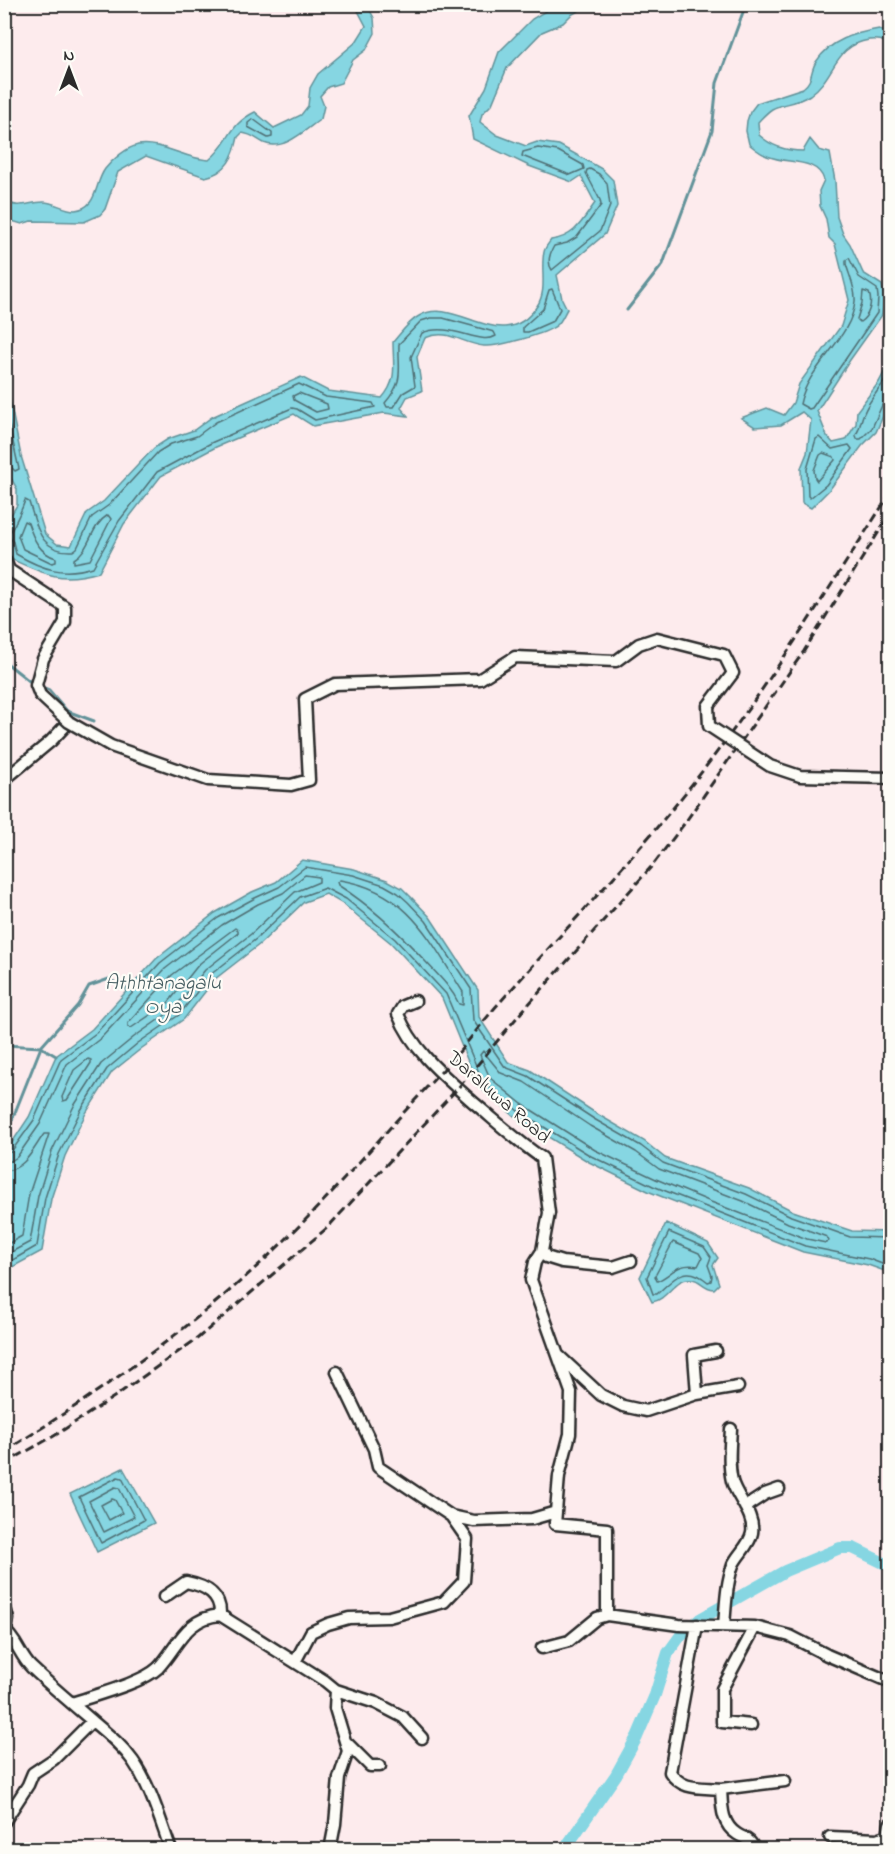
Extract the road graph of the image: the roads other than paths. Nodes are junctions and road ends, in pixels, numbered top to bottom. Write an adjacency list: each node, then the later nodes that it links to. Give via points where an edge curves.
1 (4, 558): 2 (street, bridge, via 9,570 65,607 65,622 43,659 36,685 40,695)
2 (69, 722): 3 (street, bridge, via 111,746 208,780 291,785 309,780 305,699 335,684 480,679 515,657 616,661 639,644 657,638 724,655 733,673 708,706 709,726 770,766 800,776); 4 (street)
3 (891, 778)
4 (4, 780)
5 (415, 1001): 6 (street, Daraluwa Road, via 403,1006 398,1014 429,1062 542,1158 549,1213)
6 (542, 1251): 7 (street, via 546,1257 562,1262 614,1267); 9 (street, Daraluwa Road, via 531,1280)
7 (631, 1260)
8 (716, 1351): 12 (street, via 694,1355)
9 (557, 1354): 12 (street, via 601,1395 623,1406 646,1411); 16 (street, Daraluwa Road, via 571,1392 570,1434 559,1476)
10 (337, 1372): 17 (street, via 374,1449 378,1467)
11 (738, 1387): 12 (street)
12 (697, 1394)
13 (731, 1429): 15 (street, via 729,1462 733,1483)
14 (779, 1489): 15 (street)
15 (745, 1507): 23 (street, via 752,1533 734,1563)
16 (556, 1512): 17 (street, via 532,1519 474,1521); 21 (street, via 555,1524 607,1529)
17 (451, 1516): 27 (street, via 466,1539 464,1581 444,1602 389,1617 349,1618 328,1624 310,1632)
18 (164, 1597): 20 (street, via 186,1582 199,1584 218,1598)
19 (4, 1604): 25 (street, via 8,1619)
20 (220, 1615): 27 (street); 30 (street, via 206,1616 178,1639 160,1666 143,1679)
21 (608, 1615): 22 (street); 26 (street, via 597,1618 569,1641)
22 (697, 1625): 23 (street); 37 (street, via 670,1772 676,1781 687,1786)
23 (724, 1625): 24 (street)
24 (755, 1627): 28 (street, via 790,1636); 32 (street, via 722,1689 721,1712 722,1722)
25 (5, 1630): 30 (street, via 30,1665)
26 (542, 1648)
27 (295, 1662): 29 (street)
28 (891, 1682)
29 (336, 1690): 33 (street, via 376,1702 403,1717); 34 (street, via 335,1708)
30 (72, 1703): 31 (street)
31 (92, 1721): 38 (street, via 54,1759 33,1773); 40 (street, via 123,1749 141,1773)
32 (751, 1725)
33 (422, 1738)
34 (345, 1742): 35 (street, via 370,1766); 41 (street, via 348,1751 339,1778)
35 (380, 1766)
36 (785, 1781): 37 (street)
37 (721, 1789): 42 (street, via 724,1820 735,1833 750,1840)
38 (4, 1822)
39 (891, 1824): 43 (street, via 888,1834 878,1839 830,1837)
40 (171, 1850)
41 (330, 1850)
42 (755, 1850)
43 (827, 1850)

